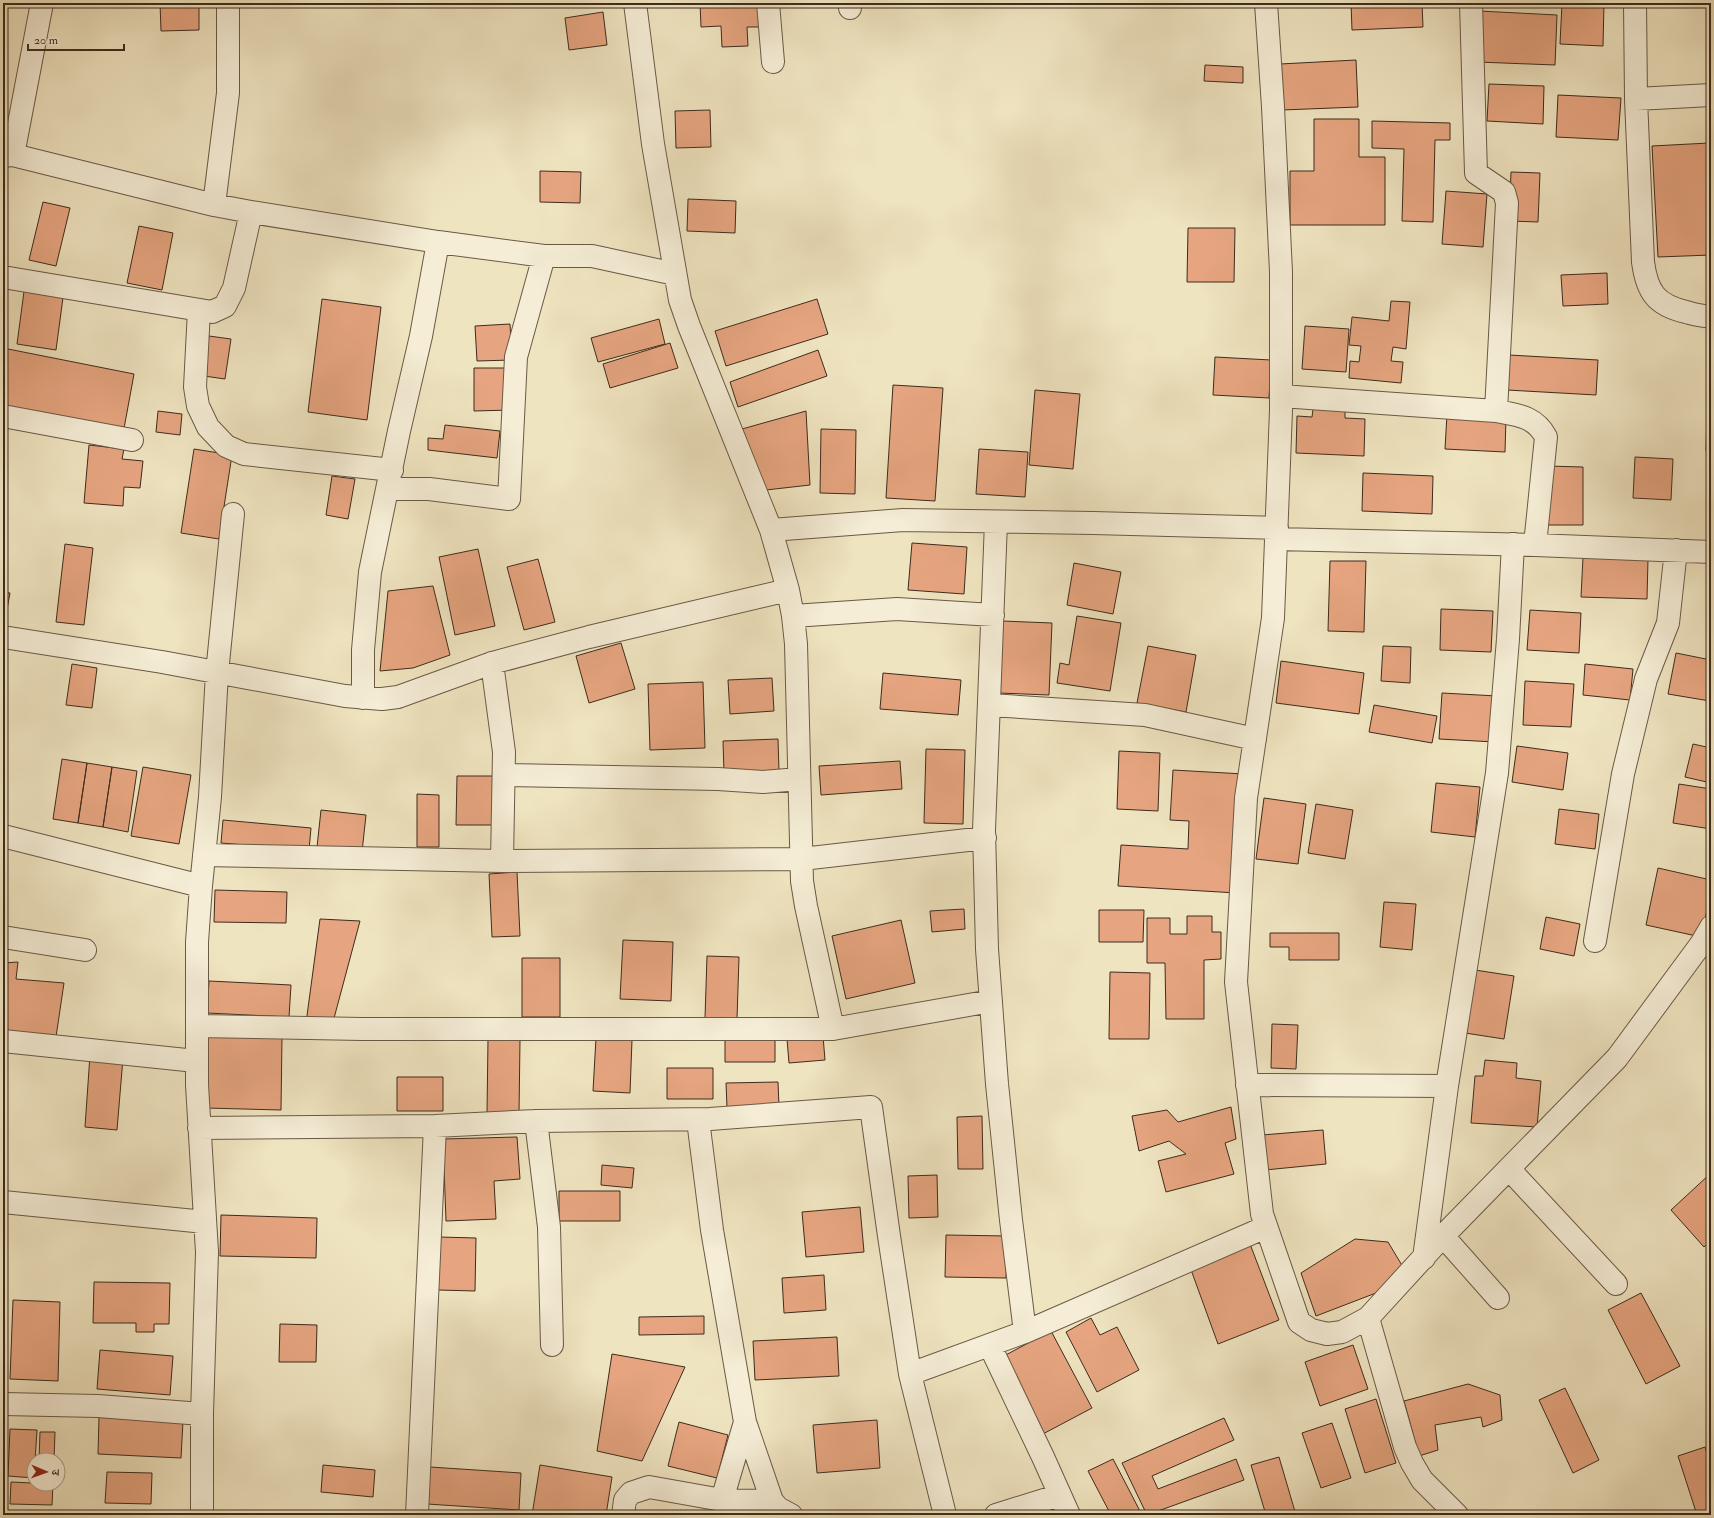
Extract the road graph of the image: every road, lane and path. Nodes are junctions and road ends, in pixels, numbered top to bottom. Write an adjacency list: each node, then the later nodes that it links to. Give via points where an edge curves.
1 (42, 3): 11 (street)
2 (228, 3): 12 (street, via 228,93)
3 (635, 3): 16 (street, via 653,144)
4 (768, 3): 8 (street)
5 (1266, 3): 20 (street, via 1281,272)
6 (1471, 3): 21 (street, via 1476,172 1504,192 1508,203)
7 (1635, 3): 10 (street)
8 (772, 62)
9 (1711, 95): 10 (street)
10 (1636, 99): 19 (street, via 1645,280 1656,299 1670,308)
11 (8, 156): 12 (street)
12 (214, 205): 13 (street)
13 (251, 212): 14 (street); 18 (street, via 234,288 225,306 212,312)
14 (438, 242): 15 (street); 24 (street)
15 (544, 256): 16 (street, via 592,256); 24 (street, via 516,357 509,499 429,489)
16 (676, 274): 27 (street, via 688,326)
17 (3, 276): 18 (street)
18 (199, 310): 24 (street, via 195,387 198,406 208,427 226,446 244,454)
19 (1711, 316)
20 (1281, 396): 21 (street); 28 (street)
21 (1496, 411): 30 (street, via 1523,415 1541,427 1546,436)
22 (3, 416): 23 (street)
23 (132, 440)
24 (390, 480): 39 (street, via 370,572 363,650)
25 (233, 514): 38 (street)
26 (996, 522): 27 (street, via 903,520); 28 (street); 34 (street)
27 (771, 530): 33 (street)
28 (1276, 534): 29 (street); 41 (street, via 1273,618)
29 (1512, 544): 30 (street); 60 (street, via 1508,639 1497,773)
30 (1535, 545): 31 (street)
31 (1676, 550): 32 (street); 52 (street, via 1668,623 1646,679 1623,774)
32 (1711, 552)
33 (788, 590): 35 (street); 37 (street, via 589,637)
34 (993, 615): 35 (street, via 897,609); 40 (street)
35 (793, 616): 43 (street)
36 (3, 637): 38 (street)
37 (492, 663): 39 (street, via 398,697); 42 (street, via 504,752)
38 (217, 673): 39 (street); 46 (street)
39 (363, 698)
40 (990, 705): 41 (street, via 1145,715); 45 (street)
41 (1255, 739): 59 (street, via 1246,798 1236,982)
42 (504, 775): 43 (street, via 763,782); 48 (street)
43 (799, 779): 47 (street)
44 (3, 836): 49 (street)
45 (985, 838): 47 (street); 54 (street, via 987,949)
46 (204, 855): 48 (street); 49 (street)
47 (802, 859): 48 (street); 56 (street, via 806,906)
48 (502, 861)
49 (201, 886): 55 (street, via 197,942)
50 (1711, 926): 65 (street, via 1701,944 1617,1058)
51 (3, 938): 53 (street)
52 (1595, 941)
53 (86, 950)
54 (991, 1001): 56 (street); 74 (street)
55 (197, 1026): 56 (street, via 362,1029); 58 (street)
56 (833, 1029)
57 (3, 1041): 58 (street)
58 (196, 1061): 64 (street)
59 (1247, 1085): 60 (street); 68 (street, via 1262,1214)
60 (1448, 1086): 70 (street)
61 (698, 1120): 62 (street); 77 (street, via 871,1107); 80 (street, via 712,1230)
62 (536, 1121): 63 (street); 75 (street, via 549,1227)
63 (435, 1126): 64 (street); 85 (street)
64 (199, 1128): 67 (street)
65 (1509, 1169): 69 (street); 71 (street)
66 (3, 1202): 67 (street)
67 (205, 1222): 79 (street, via 207,1252)
68 (1266, 1227): 73 (street, via 1299,1322 1311,1330 1327,1334 1342,1332); 74 (street)
69 (1443, 1236): 70 (street); 72 (street)
70 (1424, 1258): 73 (street)
71 (1616, 1284)
72 (1498, 1298)
73 (1368, 1318): 91 (street, via 1405,1447 1412,1463 1422,1480)
74 (1025, 1332): 76 (street)
75 (552, 1345)
76 (990, 1346): 77 (street); 81 (street)
77 (910, 1374): 88 (street)
78 (3, 1404): 79 (street, via 98,1406)
79 (202, 1414): 84 (street)
80 (745, 1422): 82 (street); 83 (street)
81 (1060, 1495): 89 (street); 90 (street)
82 (772, 1500): 83 (street); 87 (street, via 778,1508)
83 (723, 1507): 86 (street, via 649,1487 631,1493 625,1500)
84 (202, 1515)
85 (418, 1515)
86 (623, 1515)
87 (791, 1515)
88 (945, 1515)
89 (996, 1515)
90 (1068, 1515)
91 (1457, 1515)

